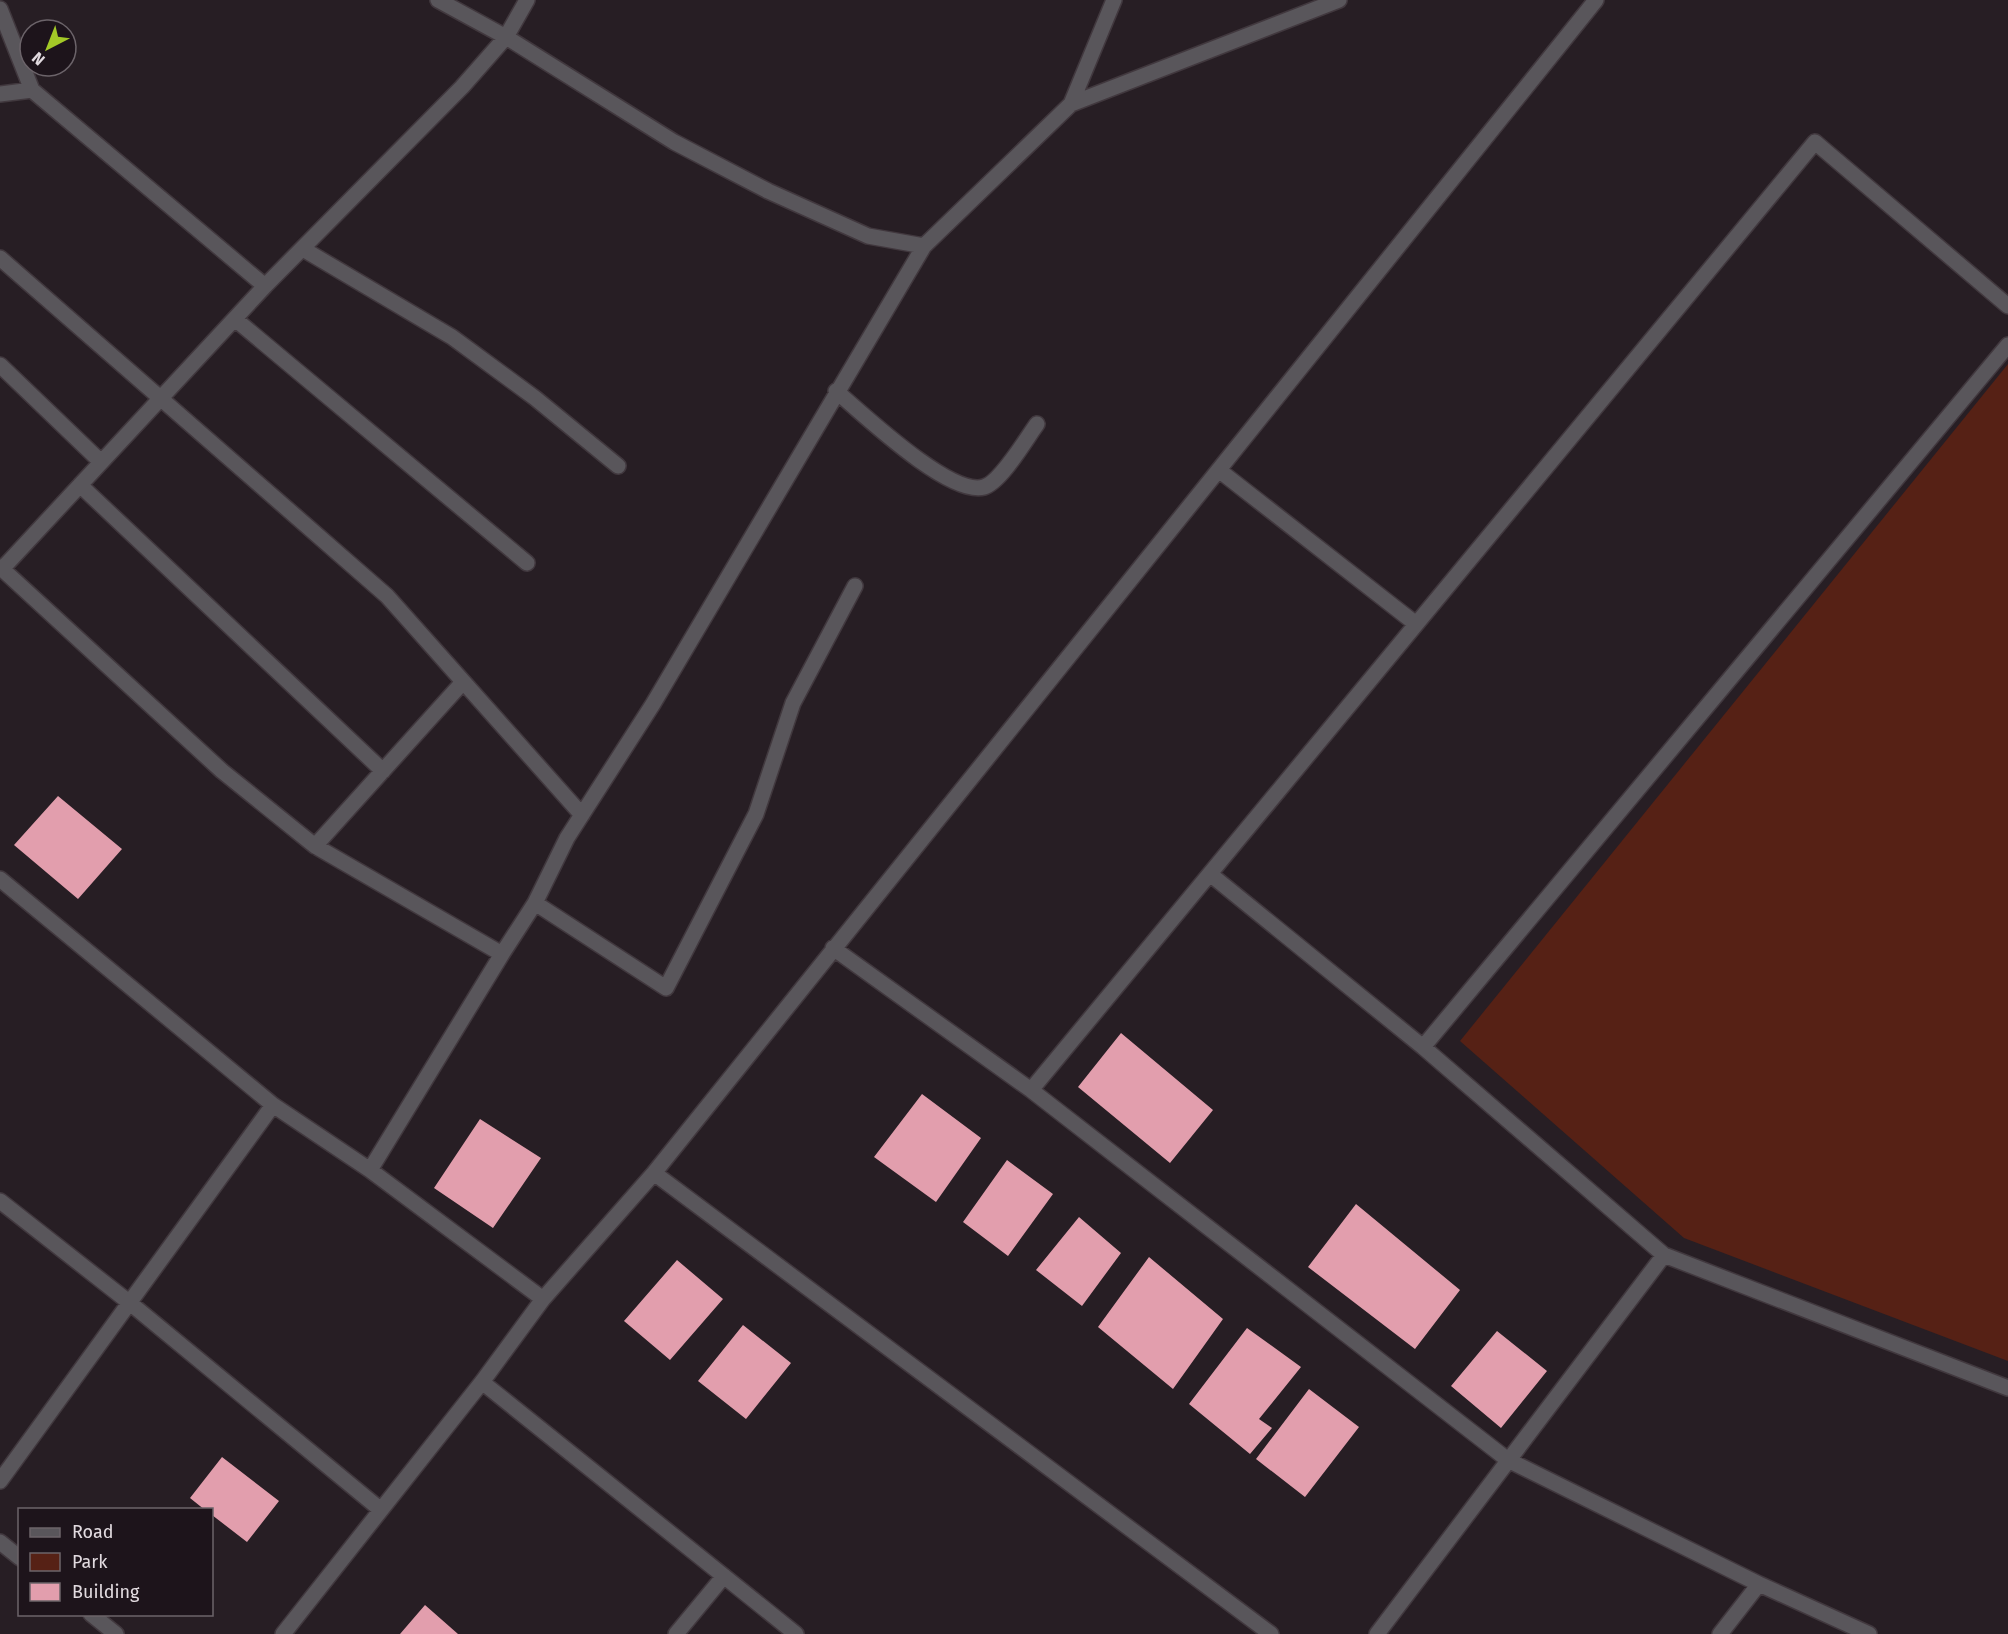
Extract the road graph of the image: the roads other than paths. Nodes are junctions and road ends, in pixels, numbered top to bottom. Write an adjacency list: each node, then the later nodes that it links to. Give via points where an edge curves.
1 (438, 0): 7 (street)
2 (527, 0): 7 (street)
3 (1114, 0): 10 (street)
4 (1339, 0): 10 (street)
5 (1596, 0): 24 (street)
6 (0, 9): 8 (street)
7 (506, 37): 11 (street, via 674,142 768,191 868,236); 12 (street, via 420,132)
8 (32, 90): 9 (street); 14 (street)
9 (0, 94)
10 (1071, 104): 11 (street)
11 (924, 246): 19 (street)
12 (303, 249): 14 (street); 23 (street, via 452,337)
13 (0, 258): 20 (street)
14 (265, 286): 16 (street)
15 (2008, 306): 29 (street, via 1815,142)
16 (235, 319): 20 (street); 26 (street)
17 (2008, 345): 39 (street)
18 (0, 365): 22 (street)
19 (836, 391): 21 (street, via 941,475 970,489 986,487 997,478); 32 (street, via 731,573)
20 (162, 397): 22 (street); 30 (street, via 387,596)
21 (1037, 424)
22 (100, 462): 25 (street)
23 (618, 466)
24 (1220, 471): 29 (street); 37 (street)
25 (80, 485): 27 (street); 31 (street)
26 (527, 562)
27 (1, 568): 33 (street, via 222,771)
28 (855, 586): 36 (street, via 793,703 756,814 666,988)
29 (1416, 624): 34 (street)
30 (463, 682): 31 (street); 32 (street)
31 (382, 771): 33 (street)
32 (582, 815): 36 (street)
33 (315, 846): 38 (street)
34 (1210, 874): 39 (street); 40 (street)
35 (0, 879): 41 (street)
36 (535, 903): 38 (street)
37 (833, 948): 40 (street); 43 (street)
38 (502, 954): 42 (street)
39 (1424, 1047): 45 (street)
40 (1030, 1090): 50 (street)
41 (273, 1106): 42 (street); 47 (street)
42 (370, 1170): 46 (street)
43 (654, 1173): 46 (street); 62 (street)
44 (0, 1201): 47 (street)
45 (1664, 1255): 49 (street); 50 (street)
46 (543, 1299): 48 (street)
47 (130, 1304): 51 (street); 52 (street)
48 (482, 1382): 52 (street); 55 (street)
49 (2008, 1388)
50 (1508, 1460): 56 (street); 63 (street)
51 (0, 1481)
52 (381, 1510): 59 (street)
53 (0, 1542): 54 (street)
54 (18, 1556)
55 (724, 1576): 60 (street); 61 (street)
56 (1759, 1584): 64 (street); 65 (street)
57 (94, 1616): 58 (street)
58 (116, 1634)
59 (283, 1634)
60 (676, 1634)
61 (796, 1634)
62 (1271, 1634)
63 (1377, 1634)
64 (1720, 1634)
65 (1869, 1634)

